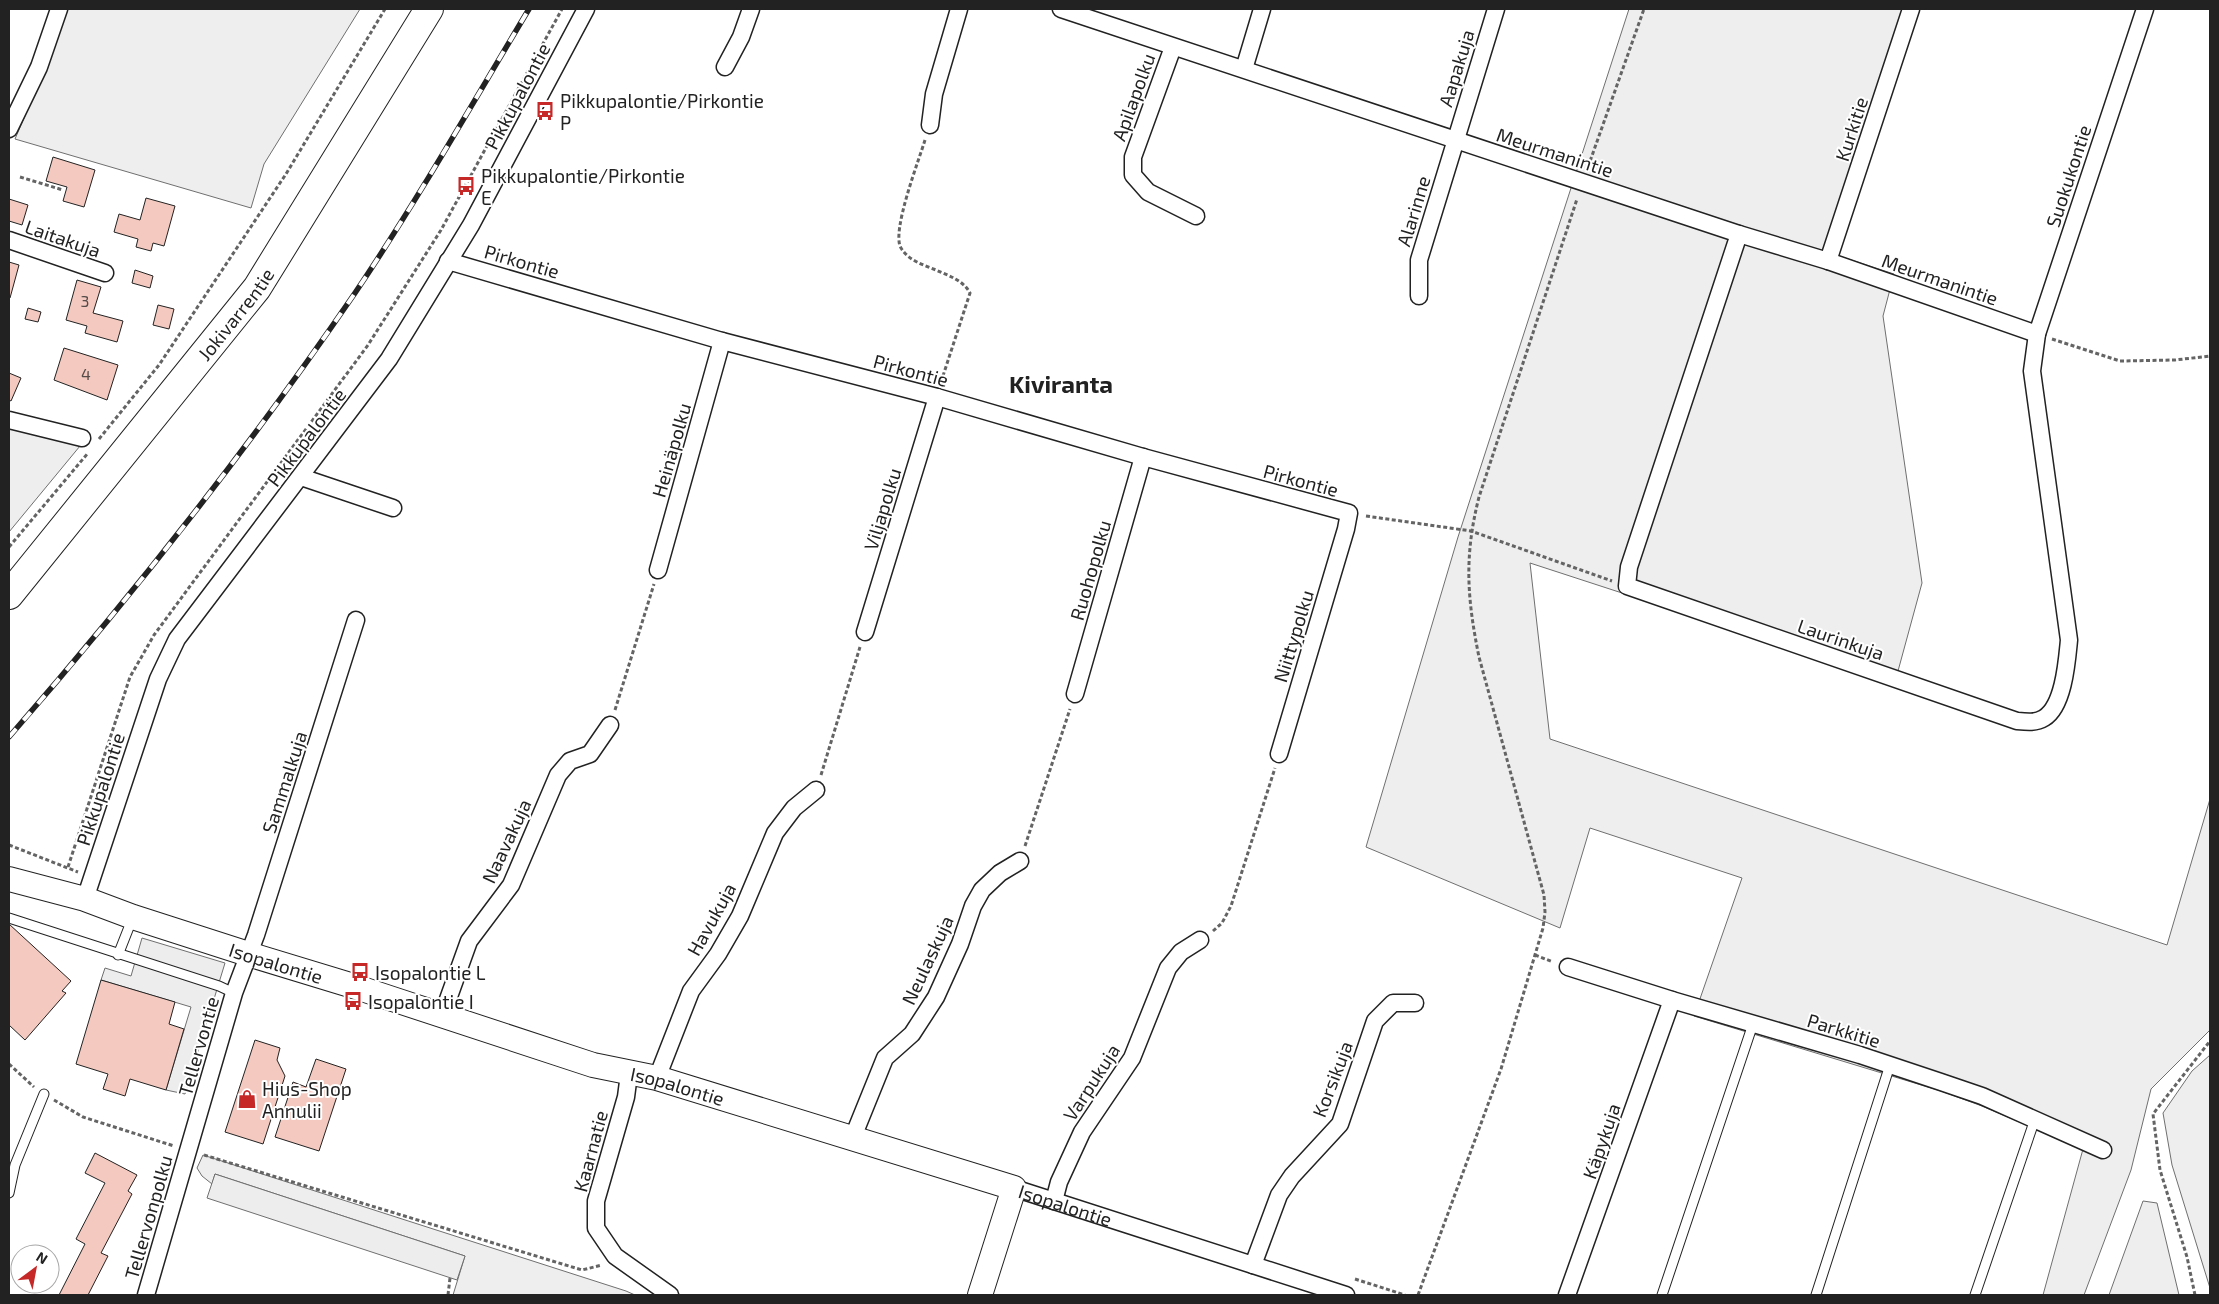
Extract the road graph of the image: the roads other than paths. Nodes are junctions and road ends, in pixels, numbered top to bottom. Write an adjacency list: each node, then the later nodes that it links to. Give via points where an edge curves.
1 (59, 9): 15 (street, via 39,67)
2 (429, 9): 35 (highway, Jokivarrentie, via 257,288)
3 (586, 9): 20 (street, Pikkupalontie, via 476,216)
4 (751, 9): 12 (street)
5 (959, 9): 14 (street, via 934,94)
6 (1061, 9): 11 (street, Meurmanintie)
7 (1262, 9): 13 (street)
8 (1496, 9): 16 (street, Aapakuja)
9 (1911, 9): 21 (street, Kurkitie)
10 (2145, 9): 24 (street, Suokukontie)
11 (1173, 47): 13 (street, Meurmanintie); 17 (street, Apilapolku, via 1133,157 1133,175 1148,192)
12 (725, 67)
13 (1244, 68): 16 (street, Meurmanintie)
14 (930, 125)
15 (9, 129)
16 (1455, 140): 18 (street, Meurmanintie); 23 (street, Alarinne, via 1419,260)
17 (1196, 216)
18 (1739, 234): 21 (street, Meurmanintie); 26 (street, Laurinkuja, via 1629,567 1627,586 2018,721 2034,722 2046,717 2055,705 2066,673 2069,640)
19 (9, 240): 22 (street, Laitakuja)
20 (448, 261): 25 (street, Pirkontie); 31 (street, Pikkupalontie, via 389,359)
21 (1828, 261): 24 (street, Meurmanintie)
22 (105, 273)
23 (1419, 296)
24 (2037, 334): 26 (street, Suokukontie)
25 (722, 341): 27 (street, Pirkontie); 34 (street, Heinäpolku)
26 (2032, 358)
27 (936, 397): 30 (street, Pirkontie); 37 (street, Viljapolku)
28 (9, 420): 29 (street)
29 (89, 444)
30 (1143, 457): 33 (street, Pirkontie); 38 (street, Ruohopolku)
31 (300, 476): 32 (street); 44 (street, Pikkupalontie, via 177,639 158,679)
32 (394, 508)
33 (1347, 521): 40 (street, Niittypolku)
34 (658, 570)
35 (9, 594)
36 (356, 620): 48 (street, Sammalkuja)
37 (865, 632)
38 (1075, 694)
39 (610, 724): 54 (street, Naavakuja, via 590,754 570,761 558,775 512,885 469,941)
40 (1279, 754)
41 (816, 790): 58 (street, Havukuja, via 794,808 775,833 740,916 691,991)
42 (1020, 861): 61 (street, Neulaskuja, via 1000,873 982,890 936,997 912,1034 885,1058)
43 (9, 879): 44 (street, Isopalontie)
44 (88, 890): 45 (street, Isopalontie)
45 (134, 917): 48 (street, Isopalontie); 49 (lane)
46 (9, 918): 49 (lane)
47 (1200, 940): 66 (street, Varpukuja, via 1181,952 1168,968 1132,1058 1082,1132)
48 (248, 954): 51 (street, Tellervontie); 54 (street, Isopalontie)
49 (118, 955): 51 (lane)
50 (1568, 967): 52 (street, Parkkitie)
51 (234, 993): 62 (street, Tellervontie)
52 (1672, 1000): 55 (street, Parkkitie); 72 (street, Käpykuja)
53 (1415, 1003): 67 (street, Korsikuja, via 1393,1003 1375,1021 1340,1124 1292,1176 1279,1195)
54 (442, 1016): 57 (street, Isopalontie)
55 (1754, 1024): 56 (street, Parkkitie); 73 (lane)
56 (1890, 1065): 60 (street, Parkkitie, via 1982,1096); 74 (lane)
57 (629, 1074): 58 (street, Isopalontie); 69 (street, Kaarnatie, via 626,1097 596,1201 596,1228 615,1256)
58 (657, 1078): 61 (street, Isopalontie)
59 (44, 1094): 65 (lane, via 15,1165)
60 (2035, 1119): 63 (street, Parkkitie); 75 (lane)
61 (853, 1137): 64 (street, Isopalontie)
62 (189, 1150): 68 (street, Tellervonpolku)
63 (2103, 1150)
64 (1014, 1188): 66 (street, Isopalontie); 70 (street)
65 (9, 1192)
66 (1054, 1201): 67 (street, Isopalontie)
67 (1253, 1265): 71 (street, Isopalontie)
68 (146, 1295)
69 (670, 1295)
70 (980, 1295)
71 (1346, 1295)
72 (1567, 1295)
73 (1662, 1295)
74 (1816, 1295)
75 (1975, 1295)

